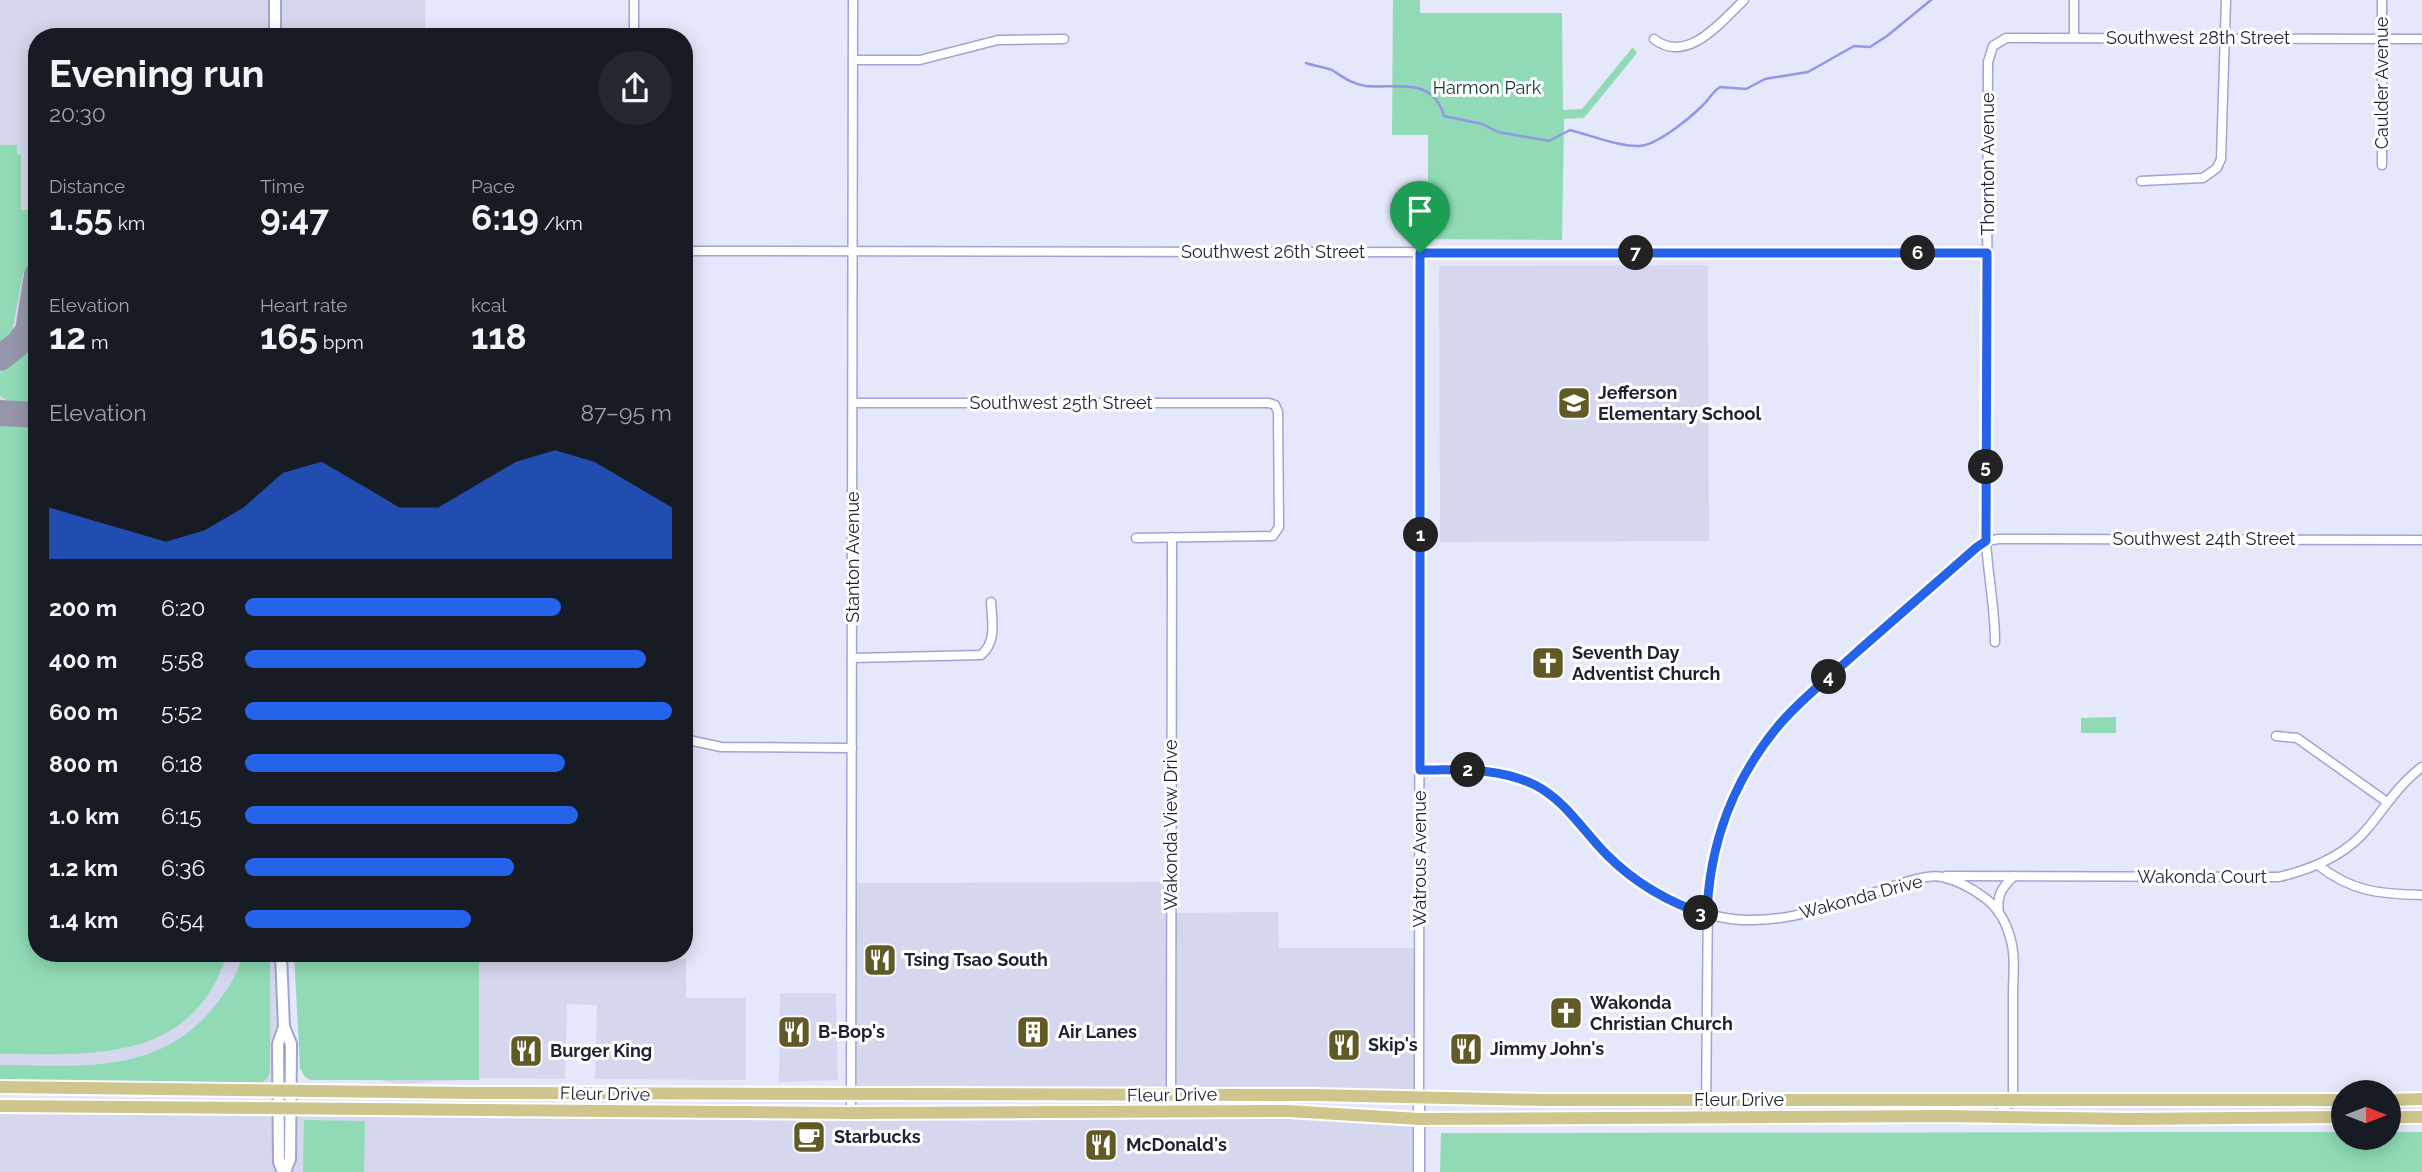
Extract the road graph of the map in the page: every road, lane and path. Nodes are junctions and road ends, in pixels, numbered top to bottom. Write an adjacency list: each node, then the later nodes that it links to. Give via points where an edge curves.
1 (275, 0): 8 (main road)
2 (634, 0): 9 (street)
3 (853, 0): 16 (street, Stanton Avenue)
4 (1744, 0): 15 (street, via 1697,42 1670,47)
5 (2074, 0): 10 (street)
6 (2226, 0): 11 (street)
7 (2382, 0): 12 (street, Caulder Avenue)
8 (275, 28)
9 (634, 28)
10 (2074, 37): 11 (street, Southwest 28th Street); 17 (street, Southwest 28th Street, via 2006,38 1993,47)
11 (2226, 38): 12 (street, Southwest 28th Street); 19 (street, via 2223,153 2217,168 2203,178)
12 (2382, 38): 13 (street, Southwest 28th Street); 18 (street, Caulder Avenue)
13 (2422, 38)
14 (1065, 39): 16 (street, via 998,40 920,60)
15 (1654, 39)
16 (853, 61): 21 (street, Stanton Avenue)
17 (1988, 62): 23 (street, Thornton Avenue)
18 (2382, 165)
19 (2141, 181)
20 (693, 251): 21 (street, Southwest 26th Street)
21 (853, 251): 22 (street, Southwest 26th Street); 24 (street, Stanton Avenue)
22 (1420, 253): 23 (street, Southwest 26th Street); 36 (street, Watrous Avenue)
23 (1987, 253): 28 (street, Thornton Avenue)
24 (853, 403): 25 (street, Southwest 25th Street, via 1275,405 1279,412 1279,527 1273,537); 31 (street, Stanton Avenue)
25 (1172, 537): 26 (street); 48 (street, Wakonda View Drive)
26 (1136, 538)
27 (2422, 540): 28 (street, Southwest 24th Street)
28 (1986, 541): 30 (street, Thornton Avenue); 43 (street, via 1802,701 1761,747 1720,830)
29 (991, 602): 31 (street, via 992,641 981,655)
30 (1995, 642)
31 (852, 659): 34 (street, Stanton Avenue)
32 (2276, 736): 37 (street, via 2297,738)
33 (693, 741): 34 (street, via 720,747)
34 (852, 748): 47 (street, Stanton Avenue)
35 (2422, 767): 37 (street, Wakonda Court)
36 (1420, 770): 43 (street, Wakonda Drive, via 1492,771 1533,784 1569,810 1627,873 1670,900); 49 (street, Watrous Avenue)
37 (2387, 802): 38 (street, Wakonda Court, via 2356,840)
38 (2318, 865): 40 (street, Wakonda Court, via 2279,877); 41 (street, via 2353,887 2377,893)
39 (1941, 876): 40 (street, Wakonda Court); 42 (street, Wakonda Drive, via 1974,890); 43 (street, Wakonda Drive, via 1782,918)
40 (2014, 876): 42 (street, via 2000,893)
41 (2422, 894)
42 (2000, 914): 54 (street, Wakonda Drive, via 2010,934 2013,958)
43 (1707, 915): 53 (street)
44 (281, 962): 46 (main road, via 284,1027 291,1044)
45 (0, 1087): 46 (main road, Fleur Drive)
46 (285, 1090): 47 (main road, Fleur Drive); 56 (main road)
47 (851, 1093): 48 (main road, Fleur Drive); 57 (street, Stanton Avenue)
48 (1171, 1095): 49 (main road, Fleur Drive); 58 (street, Wakonda View Drive)
49 (1419, 1097): 53 (main road, Fleur Drive); 64 (street, Watrous Avenue)
50 (2331, 1100): 54 (main road, Fleur Drive)
51 (2401, 1100): 52 (main road)
52 (2422, 1100)
53 (1708, 1101): 54 (main road, Fleur Drive); 59 (street)
54 (2013, 1101): 60 (street)
55 (0, 1106): 56 (main road, Fleur Drive)
56 (284, 1108): 57 (main road, Fleur Drive); 65 (main road, via 279,1162)
57 (851, 1113): 58 (main road, Fleur Drive)
58 (1171, 1113): 64 (main road, Fleur Drive, via 1288,1111)
59 (1706, 1117): 60 (main road, Fleur Drive); 64 (main road, Fleur Drive)
60 (1994, 1117): 61 (main road, Fleur Drive)
61 (2331, 1117)
62 (2401, 1117): 63 (main road)
63 (2422, 1117)
64 (1419, 1119): 66 (street, Watrous Avenue)
65 (284, 1172)
66 (1419, 1172)

